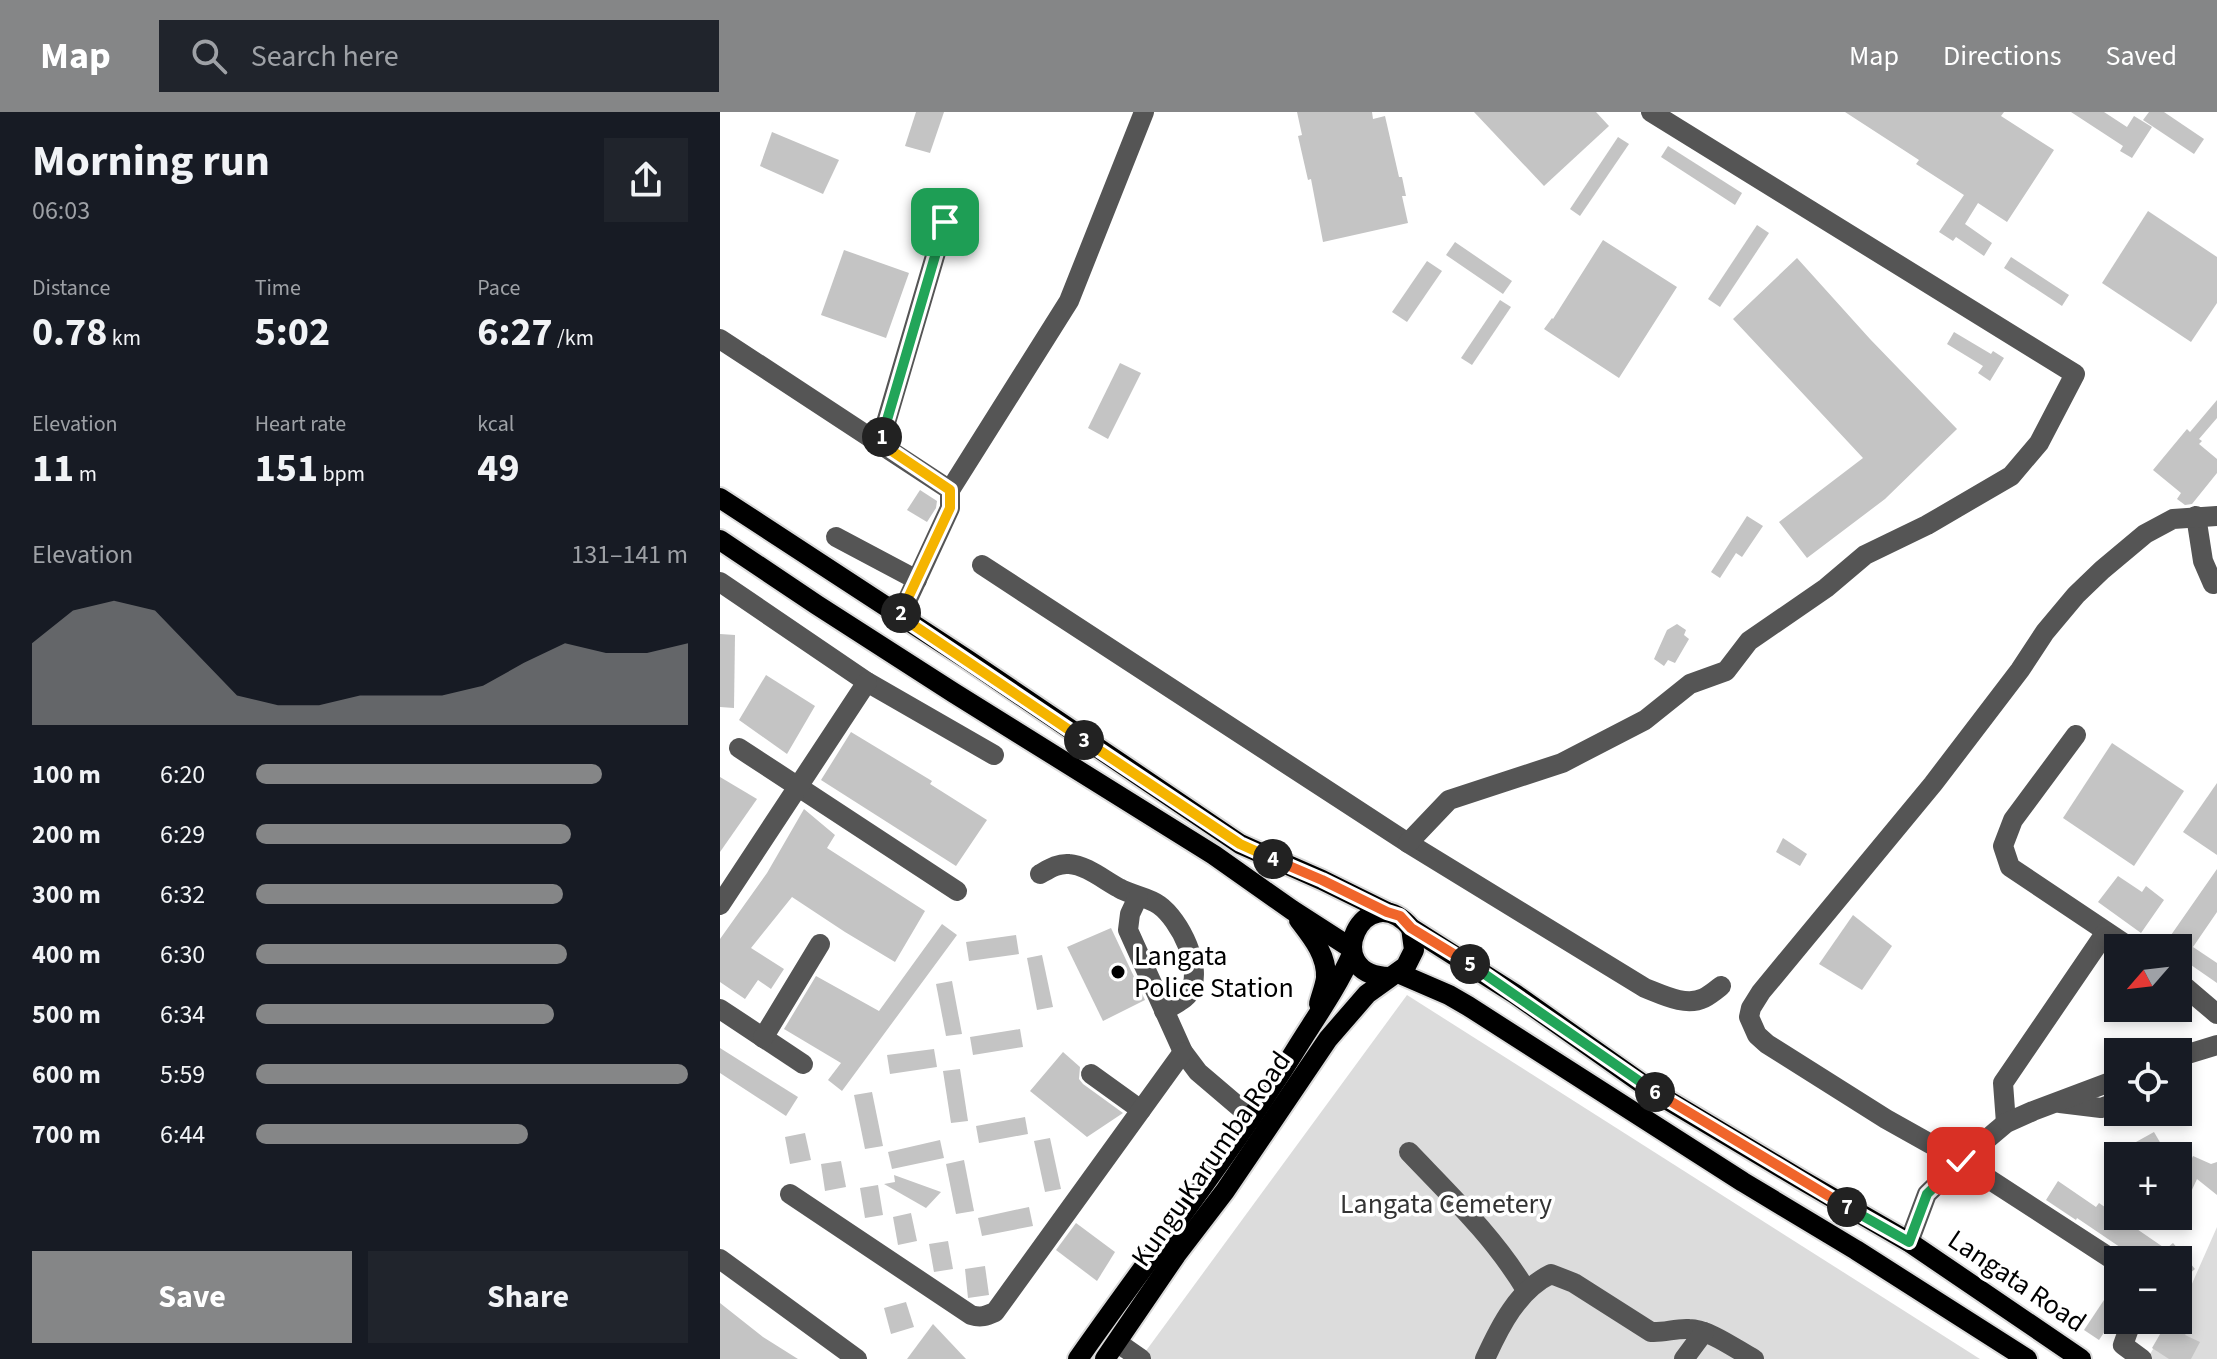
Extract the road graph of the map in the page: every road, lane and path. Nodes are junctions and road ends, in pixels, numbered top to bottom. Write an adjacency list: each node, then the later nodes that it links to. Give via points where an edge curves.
1 (1144, 112): 6 (street, via 1069,301)
2 (1651, 112): 23 (street, via 2075,374 2039,443 2011,476 1865,555 1749,641 1726,671 1690,684 1645,720 1562,763 1449,800)
3 (945, 222): 5 (street)
4 (720, 339): 5 (street)
5 (880, 443): 6 (street)
6 (950, 490): 13 (street, via 950,508)
7 (720, 498): 12 (main road)
8 (2206, 516): 15 (street, via 2203,561); 56 (street, via 2173,519 2145,534 2076,595 1933,784 1751,1008 1749,1017 1767,1044)
9 (836, 537): 13 (street)
10 (720, 540): 16 (main road)
11 (982, 565): 23 (street)
12 (836, 572): 16 (main road, via 817,572 809,580 808,594); 17 (main road)
13 (917, 580): 17 (street)
14 (720, 582): 18 (street)
15 (2213, 584)
16 (817, 605): 29 (main road, via 1214,855)
17 (900, 616): 30 (main road, via 1240,844)
18 (867, 682): 21 (street); 22 (street)
19 (2076, 735): 32 (street, via 2013,820 2003,846 2010,867)
20 (739, 748): 22 (street)
21 (994, 755)
22 (799, 787): 25 (street); 26 (street)
23 (1408, 843): 37 (street, via 1645,988 1690,1001)
24 (1040, 874): 27 (street, via 1072,864)
25 (728, 876): 28 (street)
26 (957, 891)
27 (1138, 897): 40 (street, via 1128,930); 40 (street, via 1159,905 1179,928 1192,957 1195,974 1189,993)
28 (720, 905)
29 (1292, 910): 35 (main road); 42 (main road, via 1323,956 1326,978)
30 (1387, 912): 31 (main road); 35 (main road, via 1366,918 1352,936)
31 (1411, 928): 36 (main road, via 1411,959); 58 (main road, Langata Road, via 1654,1092)
32 (2106, 932): 33 (street); 54 (street, via 2003,1083)
33 (2109, 934)
34 (820, 944): 43 (street)
35 (1352, 951): 36 (main road, via 1366,972); 42 (main road, Kungu Karumba Road)
36 (1393, 975): 64 (main road, Kungu Karumba Road, via 1367,994 1328,1039); 71 (main road, via 1449,995)
37 (1721, 986)
38 (2192, 993): 41 (street)
39 (720, 1009): 43 (street)
40 (1164, 1011): 45 (street)
41 (2217, 1014)
42 (1316, 1015): 53 (main road, Kungu Karumba Road)
43 (763, 1038): 47 (street)
44 (2217, 1045): 46 (street)
45 (1183, 1052): 52 (street); 53 (street, via 1198,1072)
46 (2192, 1053)
47 (803, 1064)
48 (1091, 1074): 52 (street)
49 (2104, 1085): 50 (street)
50 (2057, 1103): 51 (street); 54 (street)
51 (2104, 1107)
52 (1141, 1110): 57 (street, via 995,1312 986,1316 971,1315)
53 (1252, 1118): 66 (main road, Kungu Karumba Road)
54 (2006, 1123): 56 (street)
55 (1409, 1152): 61 (street, via 1491,1239)
56 (1961, 1161): 58 (street, via 1927,1194); 59 (street)
57 (790, 1194)
58 (1909, 1242): 72 (main road, Langata Road)
59 (2104, 1254)
60 (723, 1266): 65 (street)
61 (1526, 1290): 62 (street, via 1551,1274 1651,1332); 68 (street)
62 (1704, 1332): 69 (street); 70 (street)
63 (2127, 1334): 73 (street, via 2123,1345)
64 (1111, 1351): 67 (street)
65 (857, 1359)
66 (1078, 1359)
67 (1141, 1359)
68 (1485, 1359)
69 (1684, 1359)
70 (1754, 1359)
71 (2027, 1359)
72 (2081, 1359)
73 (2142, 1359)

